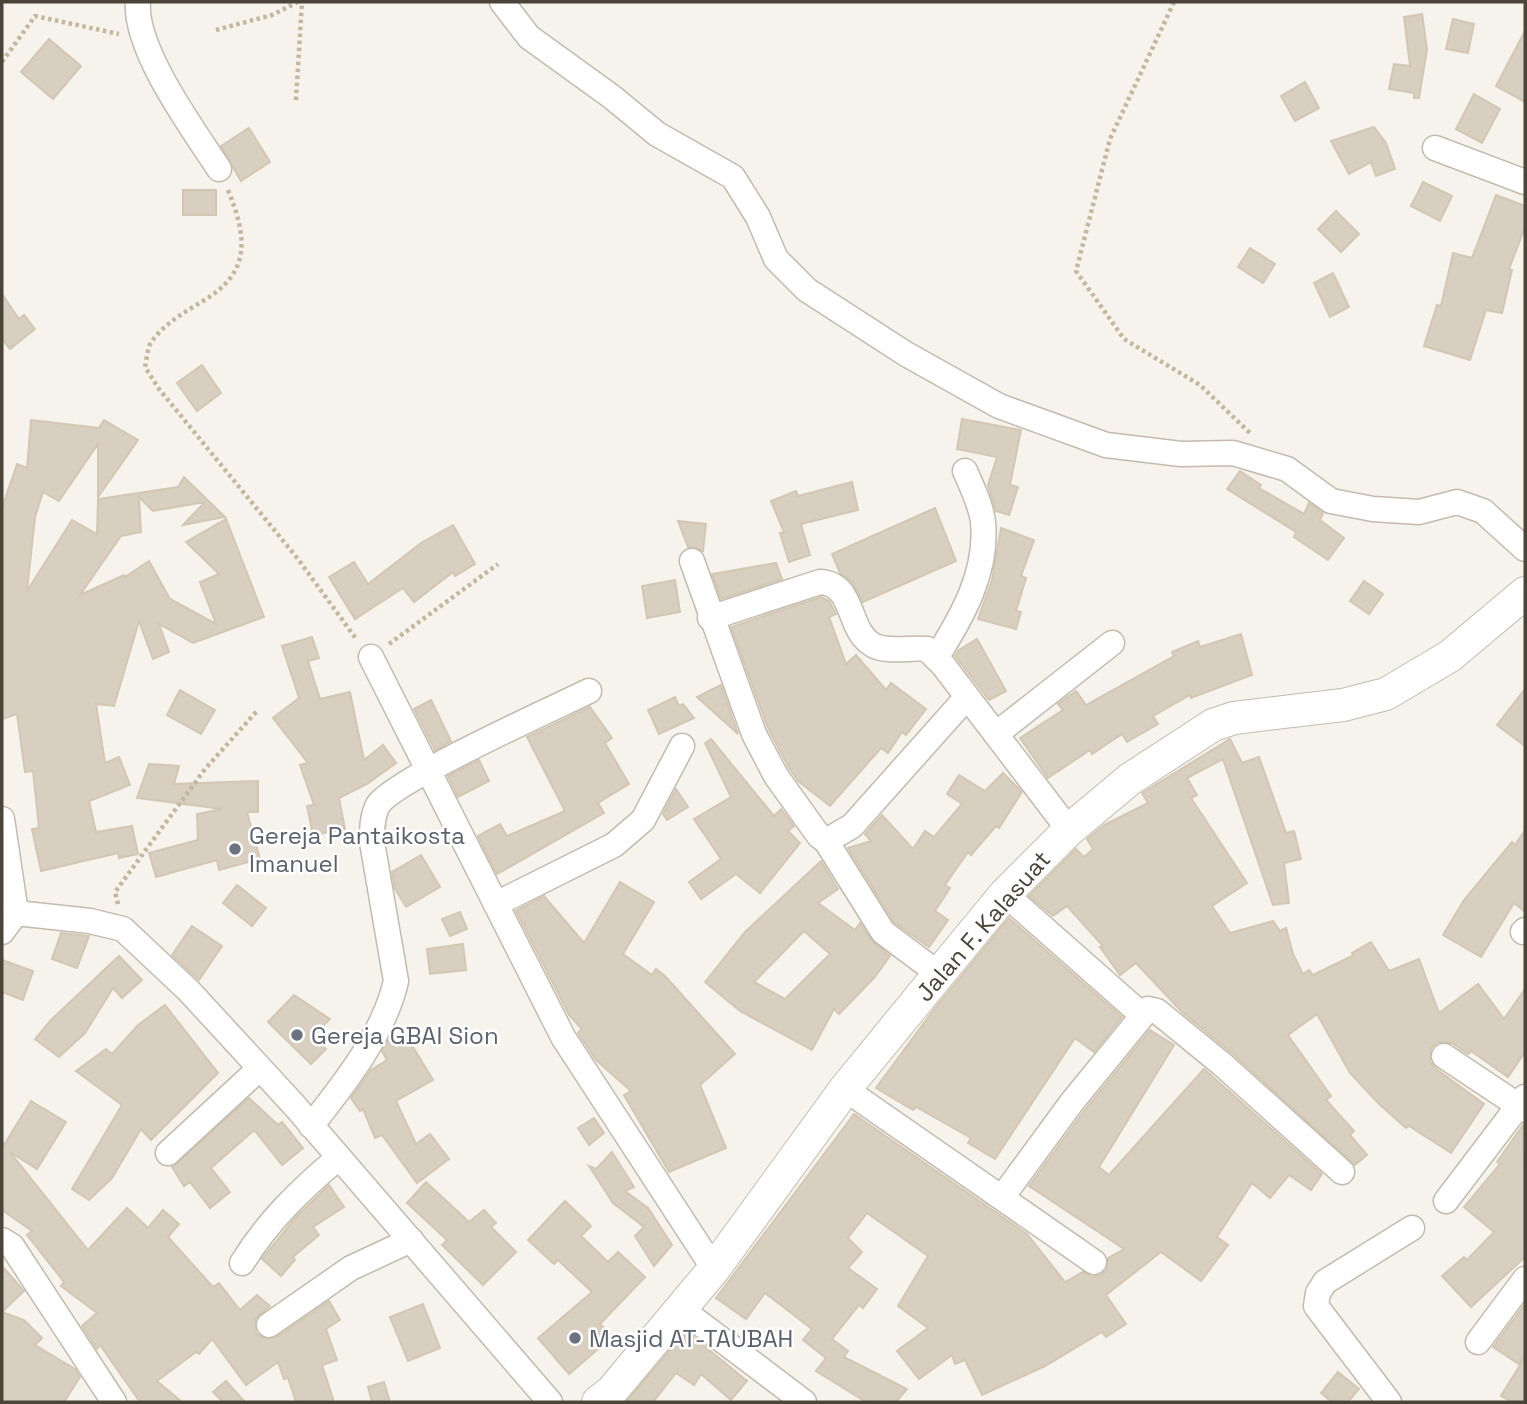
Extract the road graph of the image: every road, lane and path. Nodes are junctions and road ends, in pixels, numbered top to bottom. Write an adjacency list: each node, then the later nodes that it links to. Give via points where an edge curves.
1 (138, 2): 6 (street)
2 (300, 2): 5 (path); 8 (path)
3 (502, 2): 14 (street, via 529,37 657,134 733,177 758,217 776,259 807,290 906,354 999,406 1106,444 1181,454 1233,453 1287,469 1331,501 1419,512 1457,502 1483,511)
4 (1174, 2): 12 (path, via 1110,139 1076,271 1124,340 1200,385)
5 (216, 30)
6 (144, 41): 7 (path, via 36,16); 10 (street)
7 (2, 62)
8 (296, 100)
9 (1435, 148): 11 (street)
10 (219, 169): 20 (path, via 244,243 235,275 206,300 177,316 150,342 145,367)
11 (1525, 182)
12 (1258, 441)
13 (965, 471): 21 (street, via 983,520 983,549 958,623)
14 (1525, 549)
15 (692, 561): 18 (street)
16 (498, 564): 20 (path)
17 (1525, 593): 29 (street, Jalan F. Kalasuat, via 1450,656 1386,694 1213,725 1130,779)
18 (710, 618): 21 (street, via 820,582 834,583 863,636 874,646 927,649); 30 (street, via 776,776)
19 (1112, 643): 25 (street)
20 (371, 657): 27 (street)
21 (936, 658): 23 (street)
22 (589, 691): 27 (street)
23 (967, 697): 25 (street); 30 (street, via 852,826)
24 (257, 711): 34 (path, via 205,769 115,892)
25 (996, 734): 29 (street)
26 (682, 746): 32 (street, via 643,820 614,845)
27 (427, 772): 32 (street); 41 (street, via 392,792 378,806 372,824 396,981 393,996 362,1055)
28 (2, 819): 33 (street)
29 (1069, 830): 31 (street, Jalan F. Kalasuat)
30 (826, 841): 35 (street, via 883,932)
31 (1005, 894): 35 (street, Jalan F. Kalasuat); 36 (street)
32 (496, 904): 52 (street, via 563,1037)
33 (9, 922): 34 (street, via 90,921)
34 (123, 929): 38 (street, via 189,991)
35 (939, 974): 39 (street, Jalan F. Kalasuat)
36 (1141, 1014): 44 (street, via 1148,1009 1157,1011); 45 (street)
37 (1444, 1056): 40 (street)
38 (259, 1069): 41 (street); 42 (street)
39 (845, 1089): 45 (street); 52 (street, Jalan F. Kalasuat)
40 (1523, 1105): 46 (street)
41 (311, 1126): 43 (street)
42 (167, 1153)
43 (337, 1159): 49 (street); 51 (street, via 277,1214)
44 (1342, 1172)
45 (1003, 1196): 50 (street)
46 (1446, 1201)
47 (1412, 1228): 61 (street, via 1325,1282 1318,1293 1317,1306)
48 (2, 1240): 57 (street, via 12,1246)
49 (411, 1240): 55 (street, via 351,1268); 58 (street)
50 (1094, 1262)
51 (242, 1263)
52 (714, 1269): 54 (street, Jalan F. Kalasuat)
53 (1525, 1279): 56 (street)
54 (681, 1309): 59 (street, Jalan F. Kalasuat); 60 (street)
55 (269, 1325)
56 (1478, 1342)
57 (114, 1402)
58 (550, 1402)
59 (598, 1402)
60 (804, 1402)
61 (1389, 1402)

